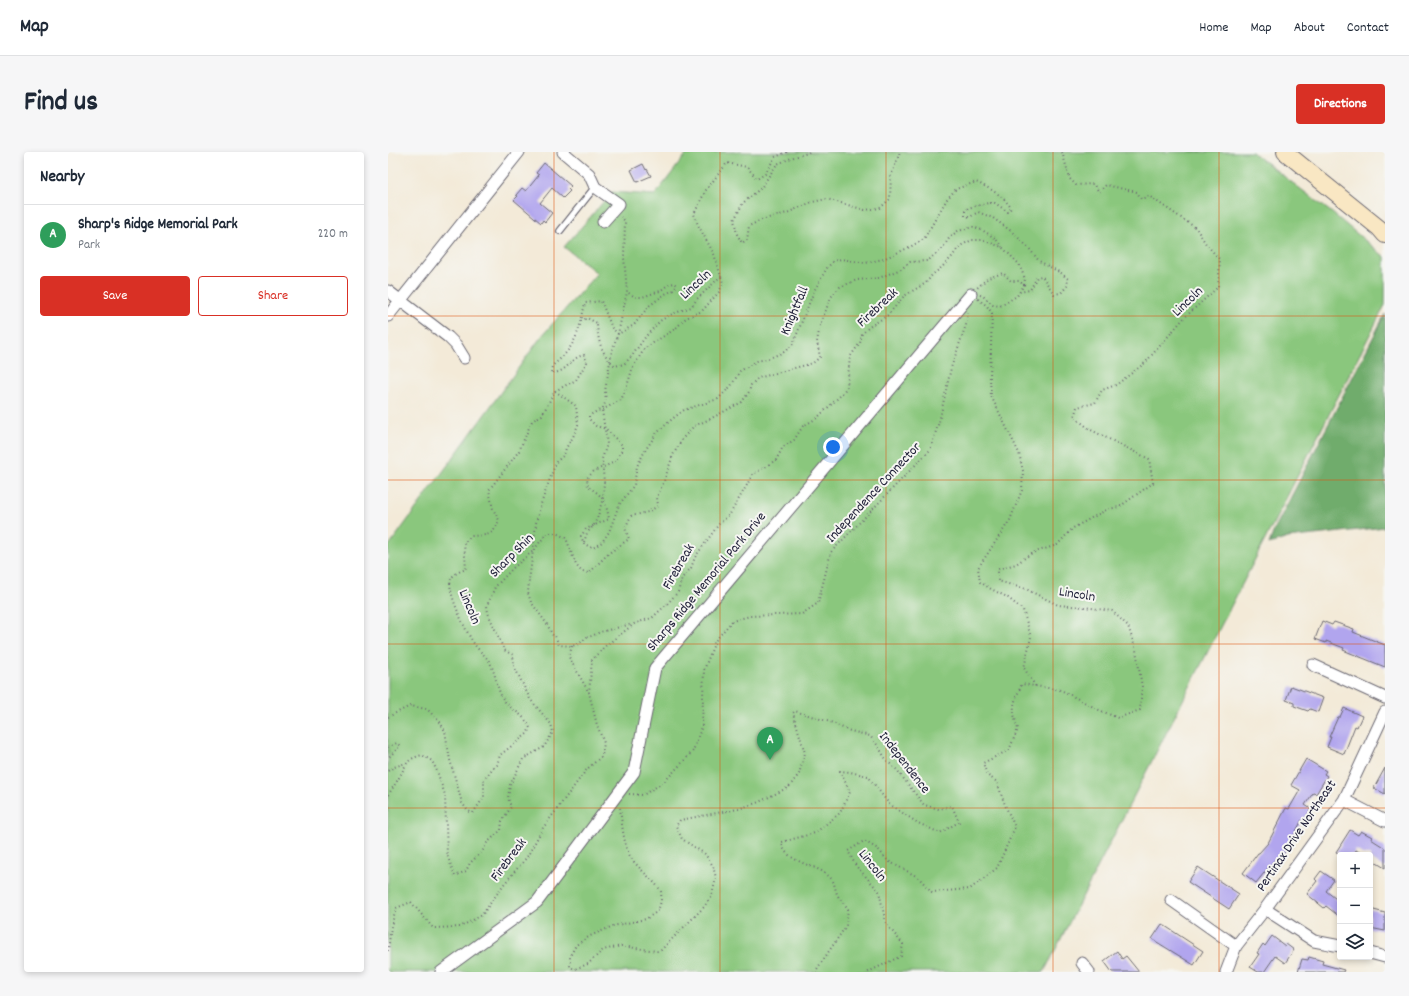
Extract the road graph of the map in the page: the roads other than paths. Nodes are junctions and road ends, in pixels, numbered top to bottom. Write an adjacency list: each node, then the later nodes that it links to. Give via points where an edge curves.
1 (519, 152): 10 (street)
2 (563, 152): 4 (street, via 589,174)
3 (1284, 152): 7 (main road)
4 (595, 187): 5 (street, via 618,204); 6 (lane)
5 (603, 222)
6 (560, 231)
7 (1385, 235)
8 (388, 291): 10 (street)
9 (971, 294): 24 (street, Sharps Ridge Memorial Park Drive, via 655,668 634,772 538,902)
10 (400, 301): 11 (street); 12 (street, via 448,337 463,353)
11 (388, 316)
12 (464, 358)
13 (1312, 665): 14 (street)
14 (1385, 698)
15 (1385, 712): 16 (street, Pertinax Drive Northeast)
16 (1344, 800): 17 (street); 19 (street, Pertinax Drive Northeast)
17 (1385, 821)
18 (1171, 900): 21 (street)
19 (1265, 909): 20 (street, via 1314,941); 21 (street, Pertinax Drive Northeast)
20 (1337, 945)
21 (1236, 946): 25 (street, Pertinax Drive Northeast)
22 (1373, 954): 23 (street)
23 (1385, 957)
24 (441, 972)
25 (1226, 972)

